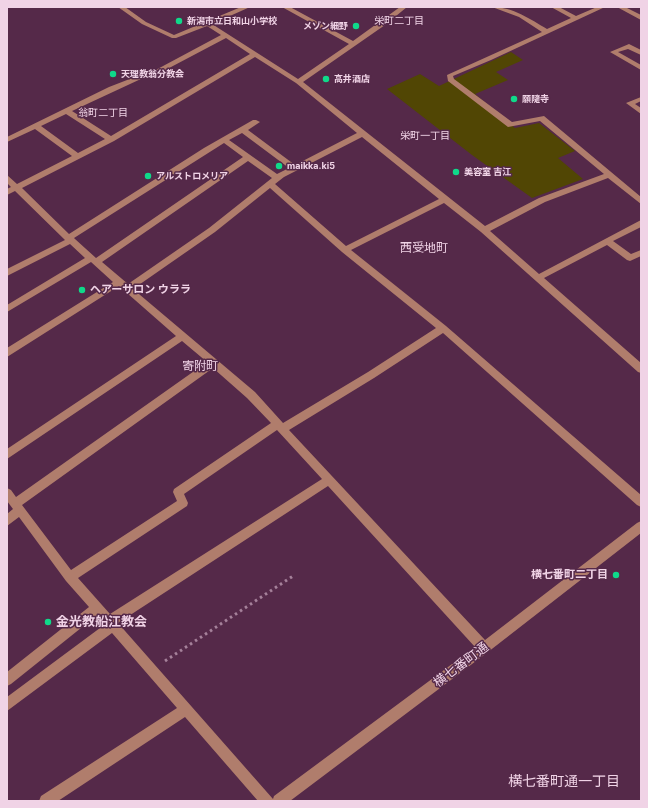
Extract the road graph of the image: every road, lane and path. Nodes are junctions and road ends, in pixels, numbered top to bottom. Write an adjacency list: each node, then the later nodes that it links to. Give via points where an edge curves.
1 (121, 7): 11 (street, via 144,23 174,37)
2 (247, 7): 11 (street)
3 (284, 7): 14 (street)
4 (404, 7): 14 (street)
5 (495, 7): 12 (street, via 521,16)
6 (554, 7): 9 (street)
7 (602, 7): 9 (street)
8 (620, 7): 10 (street)
9 (575, 18): 12 (street)
10 (641, 18)
11 (207, 23): 13 (street)
12 (547, 32): 32 (street, via 450,75 450,80 511,126 541,118)
13 (226, 35): 16 (street); 20 (street, via 152,75 142,76)
14 (353, 44): 18 (street)
15 (641, 53): 17 (street, via 629,46 613,52)
16 (255, 54): 18 (street); 26 (street)
17 (641, 68)
18 (298, 82): 25 (street)
19 (641, 99): 21 (street, via 630,103)
20 (66, 111): 23 (street); 26 (street)
21 (641, 112)
22 (256, 122): 24 (street)
23 (36, 126): 27 (street); 29 (street)
24 (243, 130): 28 (street); 31 (street)
25 (363, 133): 31 (street); 37 (street)
26 (112, 139): 29 (street)
27 (7, 140)
28 (224, 140): 30 (street); 41 (street)
29 (78, 156): 35 (street)
30 (248, 157): 34 (street); 45 (street)
31 (295, 168): 34 (street)
32 (609, 175): 38 (street); 40 (street, via 542,200)
33 (7, 178): 35 (street)
34 (273, 181): 43 (street); 48 (street, via 212,230)
35 (17, 187): 36 (street); 41 (street)
36 (7, 192)
37 (445, 199): 40 (street); 43 (street)
38 (641, 201)
39 (641, 223): 42 (street)
40 (484, 230): 47 (street)
41 (69, 239): 45 (street); 46 (street)
42 (607, 241): 44 (street, via 630,258); 47 (street)
43 (345, 250): 50 (street)
44 (641, 253)
45 (94, 260): 48 (street); 49 (street)
46 (7, 273)
47 (538, 278): 54 (street)
48 (123, 285): 51 (street); 52 (street)
49 (7, 309)
50 (443, 328): 55 (street, via 371,375); 59 (street)
51 (182, 336): 53 (street); 56 (street)
52 (7, 353)
53 (213, 363): 55 (street, via 250,395); 60 (street)
54 (641, 369)
55 (280, 426): 57 (street); 64 (street, via 178,492 183,503)
56 (7, 455)
57 (329, 480): 66 (street); 67 (street)
58 (7, 493): 60 (street)
59 (641, 502)
60 (18, 506): 61 (street); 64 (street)
61 (7, 521)
62 (641, 526): 67 (street, 横七番町通)
63 (293, 576): 68 (path)
64 (70, 577): 65 (street)
65 (97, 608): 66 (street); 69 (street)
66 (111, 624): 68 (street); 70 (street)
67 (484, 648): 74 (street, 横七番町通)
68 (151, 670): 71 (street)
69 (7, 680)
70 (7, 705)
71 (186, 709): 72 (street); 73 (street)
72 (46, 801)
73 (266, 801)
74 (279, 801)

